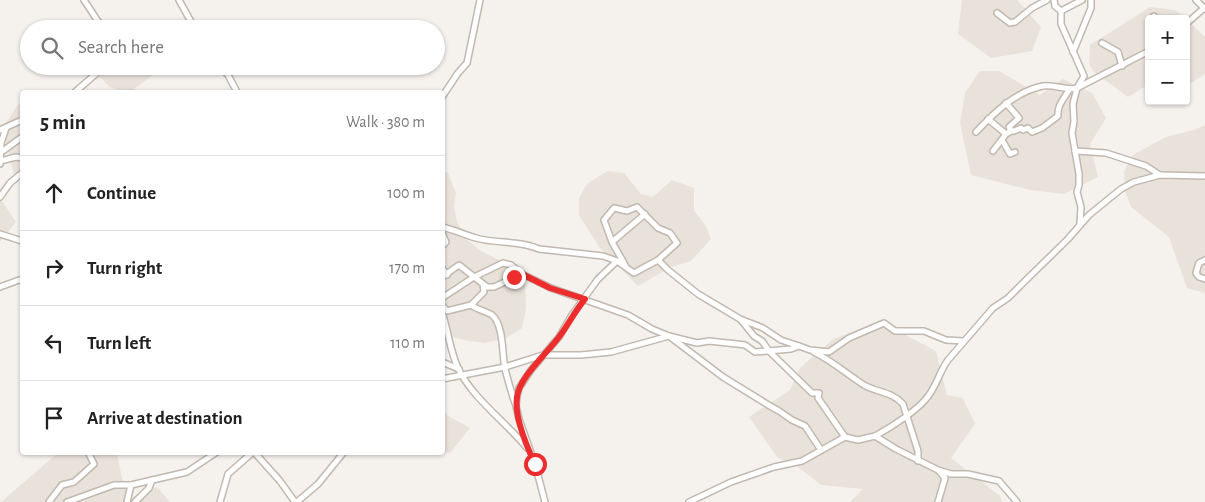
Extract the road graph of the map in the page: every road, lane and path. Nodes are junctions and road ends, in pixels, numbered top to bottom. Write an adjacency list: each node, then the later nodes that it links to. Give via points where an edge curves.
1 (84, 0): 11 (street)
2 (179, 0): 12 (street)
3 (480, 0): 23 (street, via 467,63)
4 (1051, 0): 8 (street); 9 (street, via 1032,8 1016,22 1010,23)
5 (1082, 0): 8 (street)
6 (1091, 0): 14 (street, via 1091,8)
7 (1202, 4): 10 (street)
8 (1061, 11): 14 (street, via 1061,24)
9 (997, 13)
10 (1190, 19)
11 (97, 20)
12 (189, 20)
13 (1102, 44): 16 (street, via 1118,52)
14 (1073, 52): 19 (street, via 1084,76)
15 (1145, 53): 16 (street)
16 (1122, 66): 19 (street)
17 (95, 75): 20 (street)
18 (227, 75): 21 (street)
19 (1077, 88): 22 (street); 35 (street, via 1072,133)
20 (77, 90)
21 (237, 90)
22 (1069, 90): 24 (street, via 1044,86); 29 (street, via 1060,104 1058,116 1047,125 1032,132 1028,128)
23 (445, 92)
24 (1006, 103): 25 (street); 29 (street, via 1019,118 1009,127)
25 (988, 118): 30 (street); 31 (street)
26 (20, 121): 27 (street)
27 (6, 128): 28 (street); 37 (street)
28 (0, 130)
29 (1011, 131): 31 (street)
30 (976, 132)
31 (1006, 134): 33 (street)
32 (20, 138): 37 (street)
33 (1002, 140): 34 (street); 36 (street, via 1010,154)
34 (993, 151)
35 (1075, 151): 41 (street, via 1106,153 1146,166); 45 (street)
36 (1015, 152)
37 (0, 153): 39 (street)
38 (20, 158): 39 (street)
39 (0, 162)
40 (20, 175): 43 (street)
41 (1160, 175): 42 (street); 45 (street, via 1121,189)
42 (1205, 176)
43 (0, 195)
44 (644, 214): 49 (street); 49 (street, via 637,207 627,211 613,209 604,218); 50 (street, via 678,243)
45 (1080, 224): 68 (street)
46 (445, 228): 52 (street, via 478,239 603,256)
47 (0, 234): 48 (street)
48 (20, 241)
49 (612, 242): 53 (street)
50 (658, 260): 53 (street, via 634,272); 65 (street, via 698,294)
51 (1205, 260): 57 (street, via 1199,264 1196,273)
52 (617, 261): 53 (street); 62 (street, via 598,279)
53 (626, 266)
54 (522, 274): 56 (street, via 517,268 503,263); 59 (street, via 494,287); 62 (street, via 550,288)
55 (445, 276): 56 (street, via 459,265)
56 (474, 277): 59 (street); 61 (street)
57 (1205, 279)
58 (20, 280): 60 (street)
59 (483, 284): 63 (street, via 484,292)
60 (0, 287)
61 (445, 296)
62 (585, 299): 67 (street, via 628,314); 72 (street)
63 (472, 305): 64 (street, via 447,311); 74 (street, via 494,317 500,328)
64 (445, 309)
65 (740, 319): 69 (street); 71 (street)
66 (445, 324): 75 (street)
67 (669, 336): 71 (street, via 697,343 745,345 755,352); 72 (street, via 611,352); 81 (street, via 724,377 805,426)
68 (963, 341): 70 (street, via 946,340 924,331 895,331 884,323 849,338 829,352); 78 (street, via 942,368 929,396)
69 (799, 346): 70 (street); 71 (street)
70 (810, 350): 78 (street, via 864,384 898,398)
71 (769, 351): 80 (street, via 812,393 819,393 818,398)
72 (543, 355): 74 (street); 77 (street, via 519,388)
73 (445, 364): 75 (street)
74 (505, 367): 75 (street); 77 (street)
75 (460, 372): 76 (street); 82 (street, via 468,385)
76 (445, 378)
77 (516, 406): 82 (street)
78 (907, 416): 79 (street); 88 (street)
79 (875, 436): 80 (street, via 858,440); 88 (street)
80 (845, 437): 81 (street)
81 (821, 450): 99 (street, via 802,461 731,482)
82 (530, 452): 98 (street)
83 (90, 455): 92 (street, via 94,464 74,482 62,485)
84 (212, 455): 90 (street, via 187,472)
85 (250, 455): 96 (street, via 228,474)
86 (256, 455): 97 (street)
87 (342, 455): 97 (street, via 318,484)
88 (918, 461): 89 (street)
89 (938, 470): 100 (street, via 945,478); 101 (street, via 999,482)
90 (152, 480): 91 (street); 95 (street, via 149,488)
91 (131, 485): 93 (street, via 114,485); 94 (street)
92 (49, 502)
93 (67, 502)
94 (127, 502)
95 (135, 502)
96 (220, 502)
97 (296, 502)
98 (546, 502)
99 (689, 502)
100 (938, 502)
101 (1017, 502)

